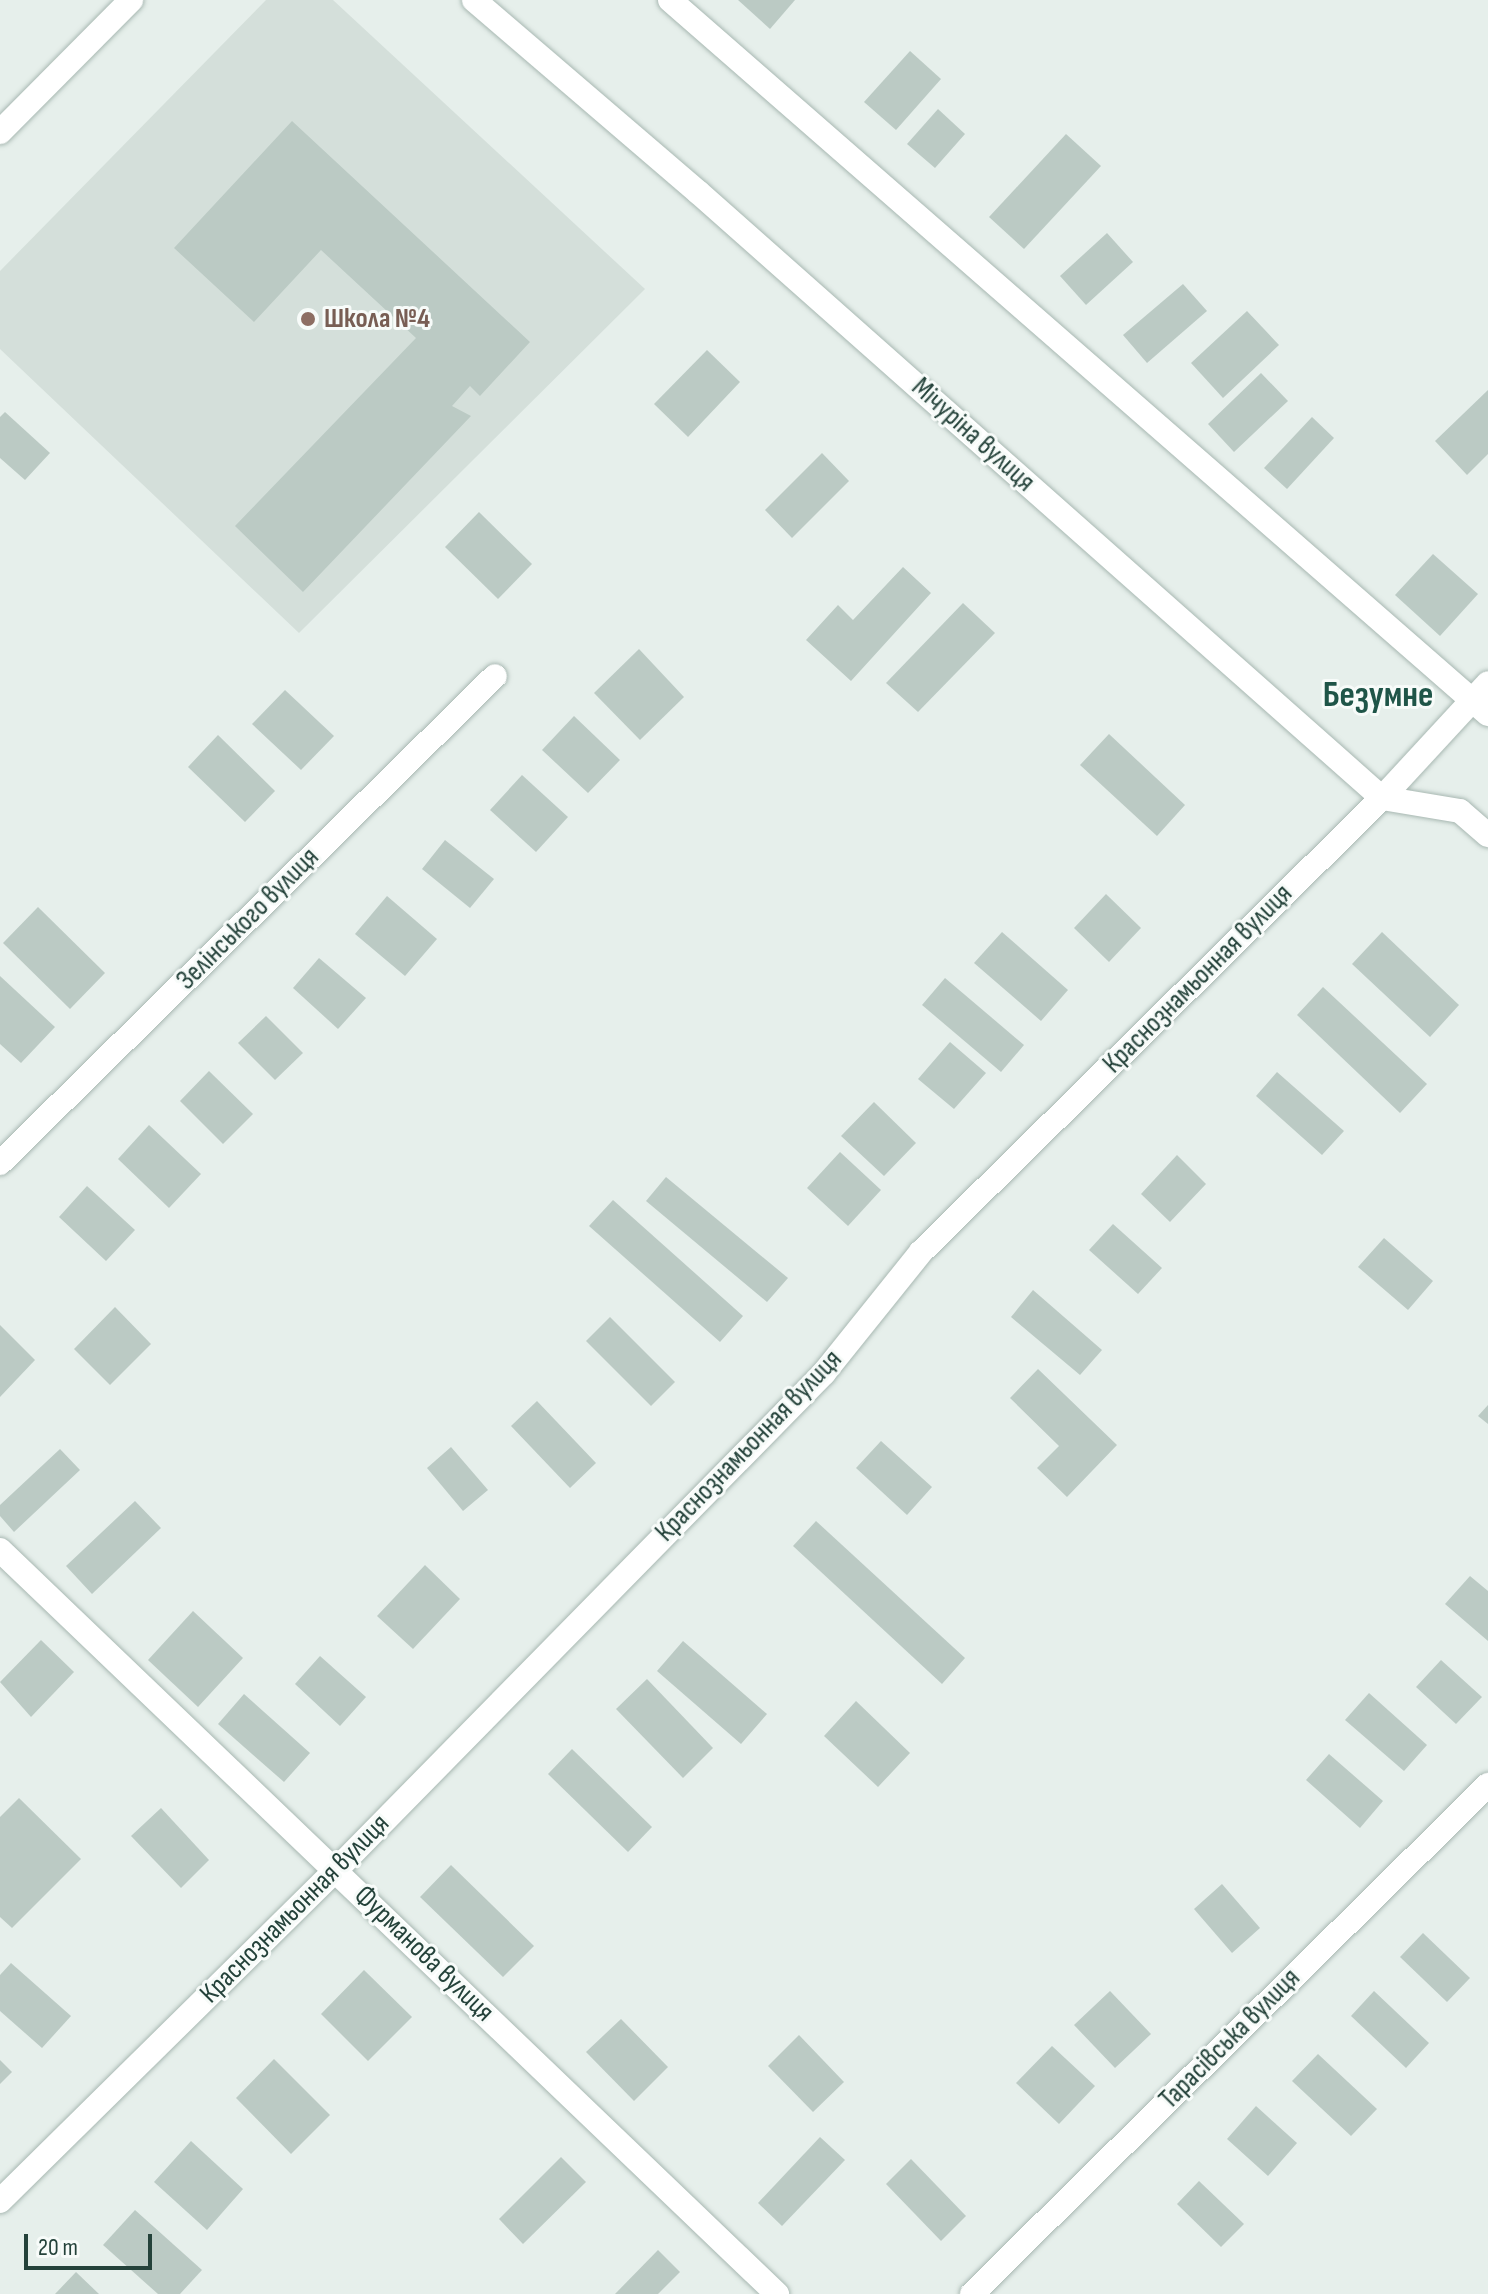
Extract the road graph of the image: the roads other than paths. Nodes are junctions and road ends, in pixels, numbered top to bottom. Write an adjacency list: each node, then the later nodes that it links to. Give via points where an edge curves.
1 (131, 0): 4 (street)
2 (474, 0): 7 (street, Мічуріна вулиця)
3 (670, 0): 6 (street)
4 (0, 132)
5 (495, 676): 9 (street, Зелінського вулиця)
6 (1482, 699): 7 (street, Краснознамьонная вулиця)
7 (1382, 798): 8 (street, via 1460,811); 12 (street, Краснознамьонная вулиця, via 921,1252 824,1373)
8 (1488, 835)
9 (0, 1163)
10 (0, 1550): 12 (street, Фурманова вулиця)
11 (1488, 1785): 15 (street, Тарасівська вулиця)
12 (337, 1869): 13 (street, Краснознамьонная вулиця); 14 (street, Фурманова вулиця)
13 (0, 2201)
14 (777, 2294)
15 (972, 2294)

